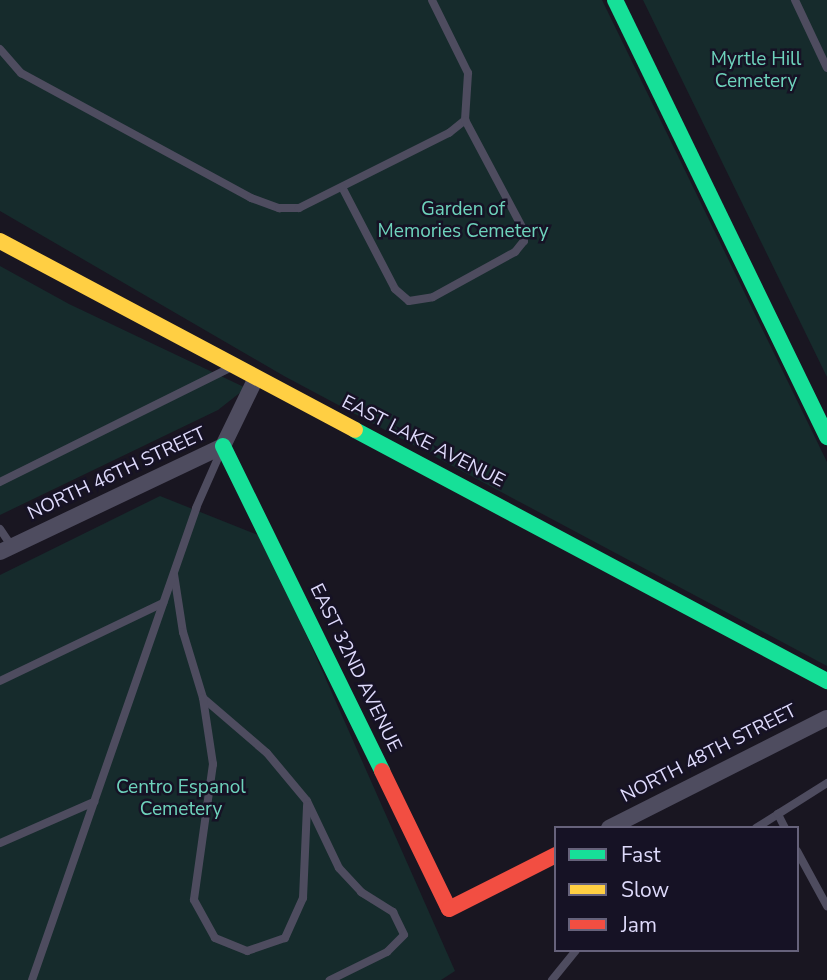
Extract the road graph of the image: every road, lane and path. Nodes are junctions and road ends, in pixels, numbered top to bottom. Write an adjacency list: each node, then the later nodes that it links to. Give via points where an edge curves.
1 (432, 0): 6 (lane, via 468,73)
2 (615, 0): 11 (street)
3 (795, 0): 5 (lane)
4 (0, 49): 7 (lane, via 21,73 251,198 279,208 299,208)
5 (827, 68)
6 (465, 120): 7 (lane, via 449,133); 7 (lane, via 523,229 524,242 503,259 433,297 409,301 395,289)
7 (342, 187)
8 (0, 241): 9 (street, EAST LAKE AVENUE)
9 (232, 367): 10 (street, EAST LAKE AVENUE); 13 (lane)
10 (256, 380): 12 (street, NORTH 46TH STREET); 19 (street, EAST LAKE AVENUE)
11 (827, 437)
12 (223, 446): 15 (street, NORTH 46TH STREET); 16 (lane); 31 (street, EAST 32ND AVENUE, via 449,909)
13 (0, 482)
14 (0, 529): 15 (lane)
15 (6, 550)
16 (174, 571): 17 (lane); 20 (lane, via 183,632)
17 (163, 603): 18 (lane); 24 (lane)
18 (0, 681)
19 (827, 681)
20 (203, 698): 23 (lane, via 267,753); 23 (lane, via 213,764 194,900 215,938 247,951 285,938 303,898)
21 (827, 718): 26 (street, NORTH 48TH STREET)
22 (827, 783): 25 (lane)
23 (307, 801): 35 (lane, via 339,867 361,892 393,912 404,934 387,952)
24 (94, 802): 29 (lane); 34 (lane)
25 (778, 814): 27 (lane); 28 (lane)
26 (613, 826)
27 (758, 826)
28 (784, 826)
29 (0, 843)
30 (799, 855): 32 (lane)
31 (554, 856)
32 (827, 906)
33 (574, 952): 36 (lane)
34 (32, 980)
35 (330, 980)
36 (552, 980)

